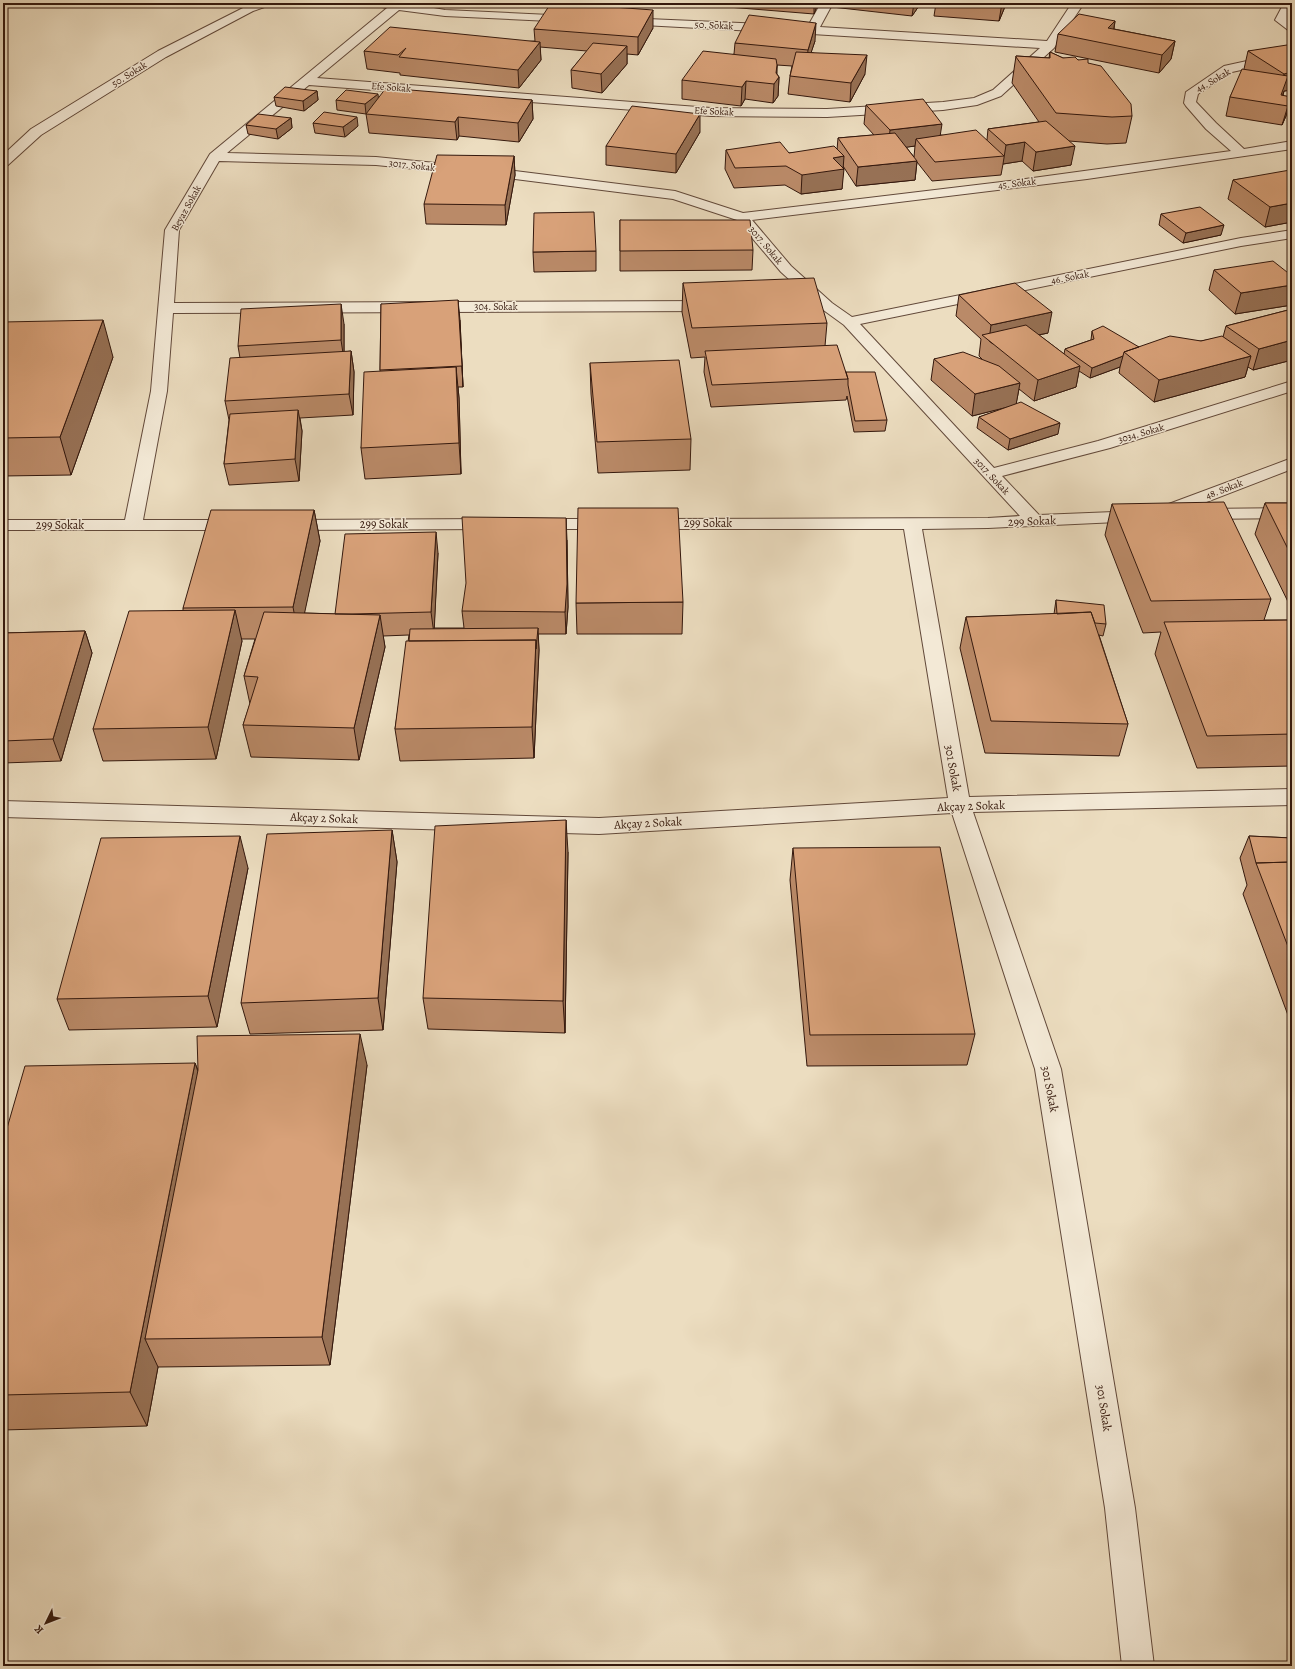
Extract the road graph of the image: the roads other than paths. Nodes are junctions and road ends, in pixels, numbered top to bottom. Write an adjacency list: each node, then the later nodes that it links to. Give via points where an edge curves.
1 (266, 3): 18 (street, 50. Sokak, via 249,9 162,54 36,132)
2 (377, 3): 6 (street)
3 (827, 3): 11 (street)
4 (1078, 3): 12 (street, Efe Sokak)
5 (1290, 3): 8 (street)
6 (398, 4): 7 (street, via 445,12); 14 (street, Beyaz Sokak)
7 (581, 19)
8 (1287, 19): 10 (street)
9 (612, 20): 11 (street, 50. Sokak)
10 (1292, 28)
11 (812, 30): 12 (street, 50. Sokak)
12 (1050, 45): 14 (street, Efe Sokak, via 997,93 977,101 870,111 711,112)
13 (1292, 56): 16 (street, 44. Sokak, via 1228,69 1192,92 1190,103)
14 (307, 81): 17 (street, Beyaz Sokak)
15 (1292, 145): 16 (street, 45. Sokak)
16 (1241, 153): 19 (street, 45. Sokak, via 956,192)
17 (215, 157): 19 (street, 3017. Sokak, via 376,161 515,175 675,195); 24 (street, Beyaz Sokak, via 172,230)
18 (3, 162)
19 (742, 217): 23 (street, 3017. Sokak, via 786,269)
20 (1292, 234): 25 (street, 46. Sokak)
21 (728, 306): 24 (street, 304. Sokak)
22 (804, 306): 23 (street)
23 (827, 306): 25 (street, 3017. Sokak)
24 (166, 308): 34 (street, Beyaz Sokak, via 159,392)
25 (848, 322): 28 (street, 3017. Sokak)
26 (1292, 386): 28 (street, 3034. Sokak, via 1188,420)
27 (1292, 463): 30 (street, 48. Sokak)
28 (989, 474): 31 (street, 3017. Sokak)
29 (1292, 513): 30 (street, 299 Sokak)
30 (1156, 516): 31 (street, 299 Sokak)
31 (1034, 521): 32 (street, 299 Sokak)
32 (912, 523): 34 (street, 299 Sokak); 36 (street, 301 Sokak)
33 (3, 525): 34 (street, 299 Sokak)
34 (133, 525)
35 (1292, 797): 36 (street, Akçay 2 Sokak)
36 (960, 805): 37 (street, Akçay 2 Sokak, via 599,826); 38 (street, 301 Sokak, via 1048,1069 1120,1508)
37 (3, 809)
38 (1138, 1666)

